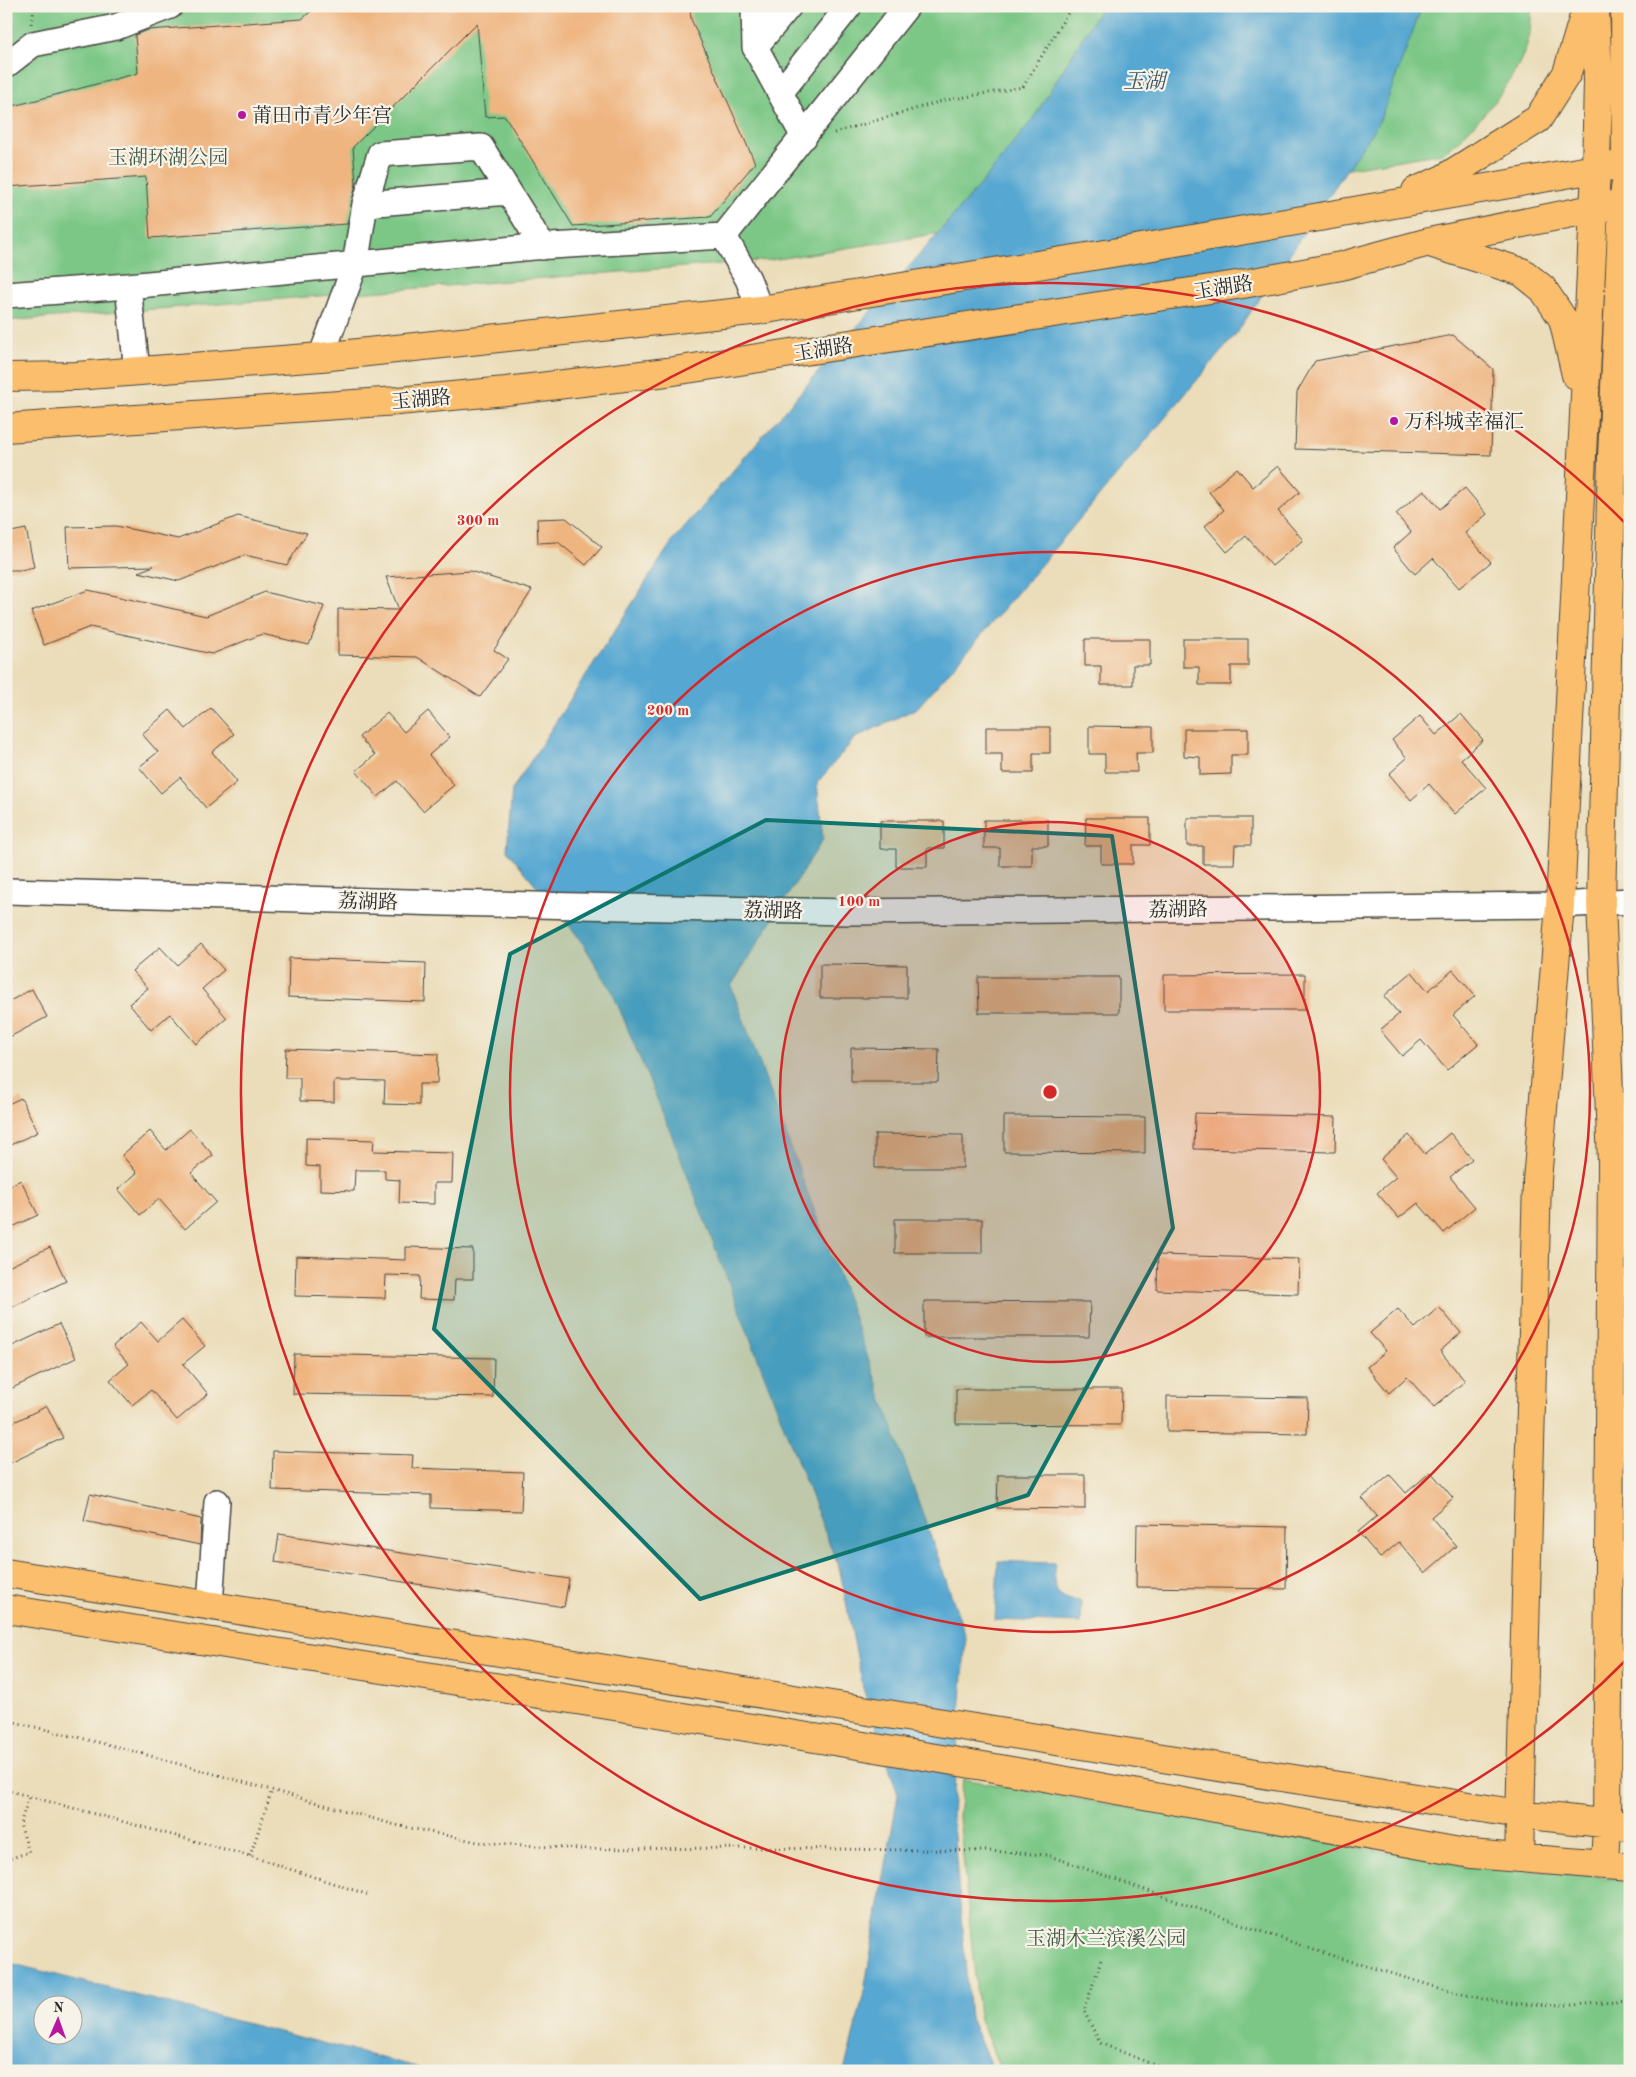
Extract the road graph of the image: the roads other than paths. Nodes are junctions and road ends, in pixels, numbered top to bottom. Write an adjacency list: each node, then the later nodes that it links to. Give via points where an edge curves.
1 (170, 6): 10 (street, via 116,27 33,44)
2 (754, 6): 9 (street)
3 (789, 6): 9 (street)
4 (849, 6): 11 (street)
5 (1587, 6): 18 (main road, via 1567,73 1538,119 1443,179)
6 (1595, 6): 14 (main road, via 1598,80)
7 (1625, 6): 13 (main road)
8 (902, 7): 12 (street)
9 (755, 47): 11 (street)
10 (6, 65)
11 (780, 93): 12 (street)
12 (801, 140): 20 (street)
13 (1628, 150): 14 (main road); 16 (main road)
14 (1596, 170): 18 (main road); 19 (main road)
15 (508, 192): 17 (street); 17 (street, via 481,147 380,154); 22 (street)
16 (1626, 201): 19 (main road, 玉湖路); 33 (main road)
17 (365, 204): 23 (street)
18 (1387, 204): 26 (main road, via 1124,251)
19 (1594, 209): 21 (main road, 玉湖路); 31 (main road)
20 (724, 236): 22 (street); 26 (street, via 748,279)
21 (1429, 242): 31 (main road, via 1522,272 1543,290 1563,319); 32 (main road, 玉湖路, via 1341,266 1243,284 667,372 506,391 296,409)
22 (542, 247): 23 (street)
23 (354, 265): 24 (street); 28 (street)
24 (128, 286): 25 (street); 29 (street)
25 (6, 295)
26 (760, 310): 28 (main road)
27 (1630, 336): 33 (main road)
28 (321, 357): 29 (main road)
29 (137, 371): 30 (main road)
30 (6, 377)
31 (1583, 404): 37 (main road)
32 (6, 428)
33 (1612, 456): 36 (main road)
34 (6, 891): 37 (street, 荔湖路, via 847,912)
35 (1630, 901): 36 (street, 荔湖路)
36 (1601, 903): 37 (street, 荔湖路); 43 (main road, via 1612,1163)
37 (1560, 905): 42 (main road, via 1537,1181)
38 (216, 1502): 40 (street)
39 (6, 1573): 40 (main road)
40 (210, 1605): 42 (main road)
41 (6, 1609): 44 (main road, via 852,1744 1471,1854)
42 (1520, 1814): 43 (main road); 44 (main road)
43 (1619, 1826): 45 (main road)
44 (1519, 1858): 45 (main road)
45 (1617, 1866)

